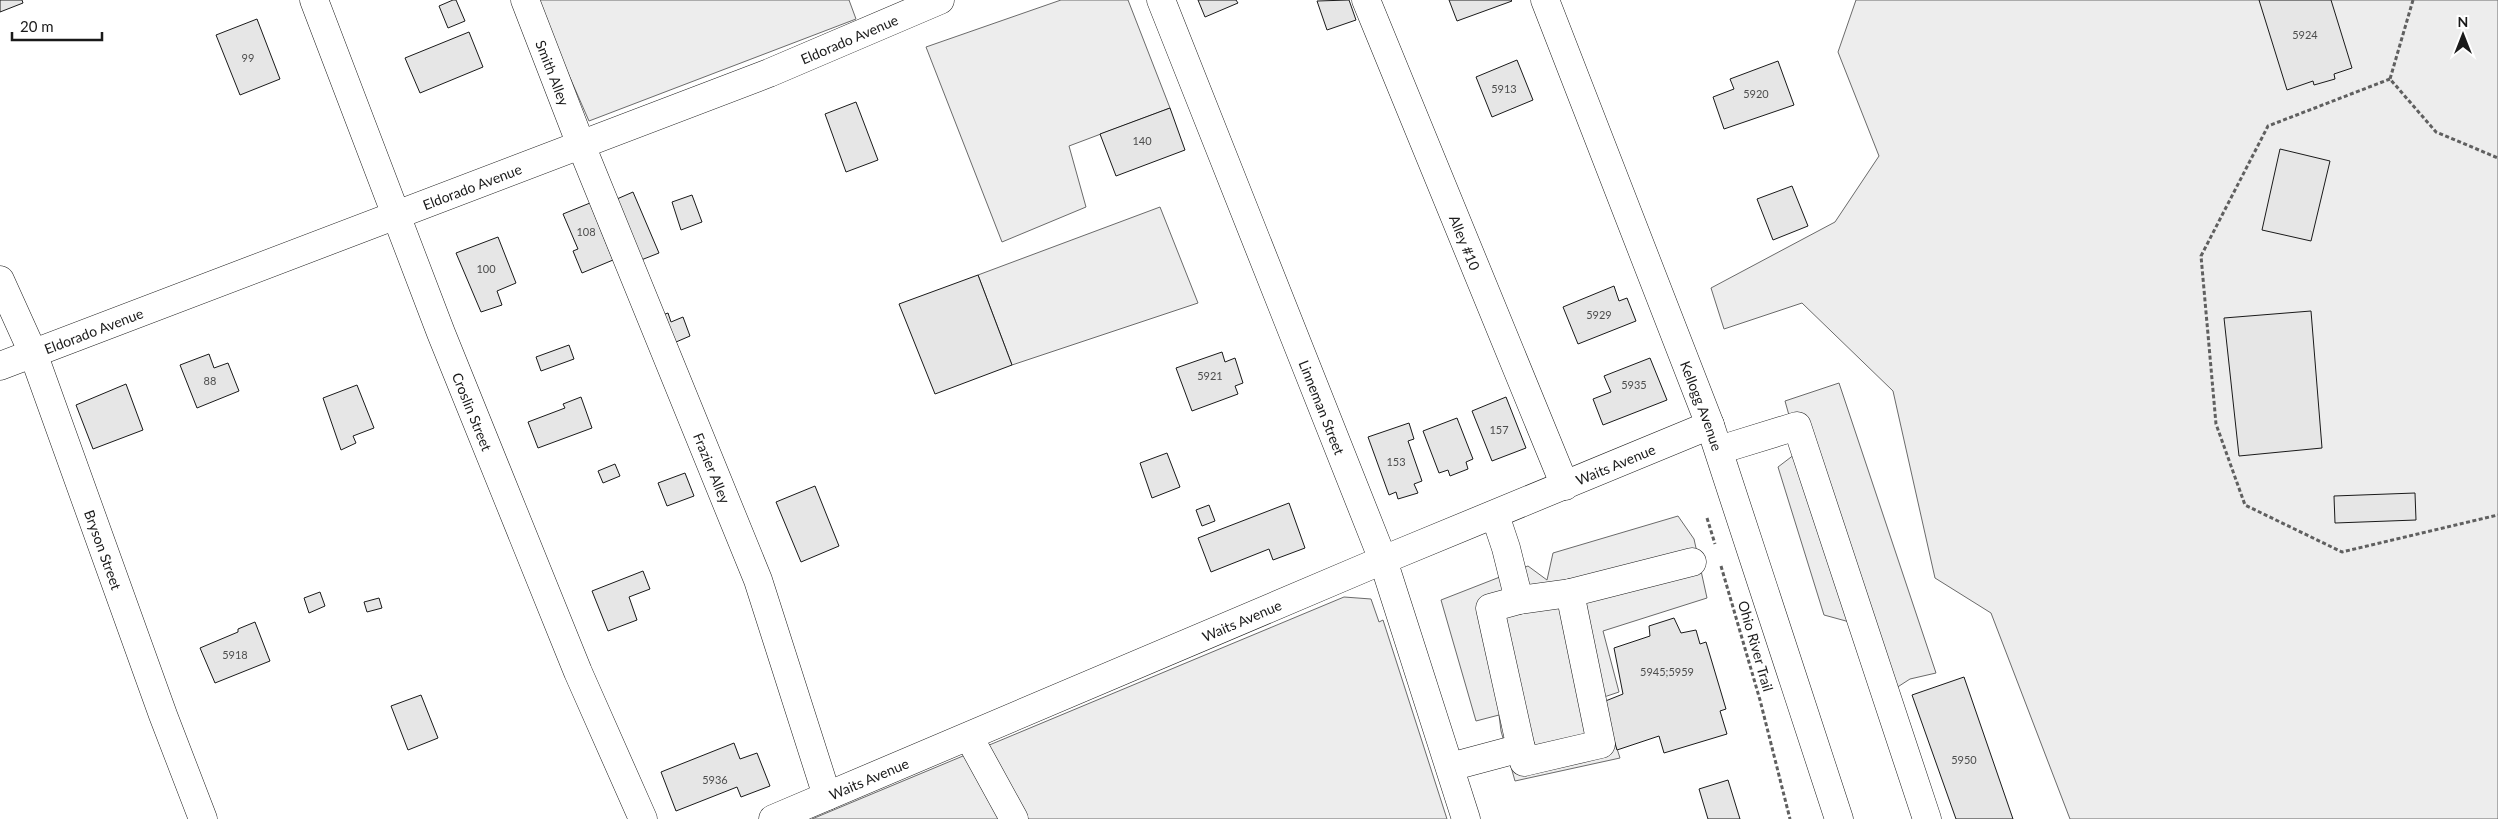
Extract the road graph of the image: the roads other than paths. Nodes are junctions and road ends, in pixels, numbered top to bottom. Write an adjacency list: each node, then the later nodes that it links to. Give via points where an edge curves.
1 (314, 0): 8 (street, Croslin Street)
2 (525, 0): 7 (street, Smith Alley)
3 (940, 0): 7 (street, Eldorado Avenue, via 769,73)
4 (1161, 0): 15 (street, Linneman Street)
5 (1366, 0): 13 (street, Alley #10)
6 (1546, 0): 12 (street, Kellogg Avenue)
7 (581, 145): 8 (street, Eldorado Avenue); 22 (street, Frazier Alley, via 758,580)
8 (397, 213): 10 (street, Eldorado Avenue); 24 (street, Croslin Street, via 441,333 578,672)
9 (0, 280): 10 (street, Bryson Street)
10 (33, 353): 11 (street, Eldorado Avenue); 23 (street, Bryson Street, via 163,715)
11 (0, 366)
12 (1715, 437): 13 (street, Waits Avenue); 28 (street, Kellogg Avenue); 29 (street, Waits Avenue, via 1797,426)
13 (1565, 486): 14 (street, Waits Avenue)
14 (1494, 515): 15 (street, Waits Avenue); 18 (street, via 1506,548)
15 (1383, 560): 19 (street, Waits Avenue); 21 (street, Linneman Street)
16 (1692, 562): 17 (street)
17 (1570, 594): 18 (street); 20 (street, via 1601,744 1524,762)
18 (1518, 600): 20 (street, via 1490,608)
19 (970, 737): 22 (street, Waits Avenue); 26 (street)
20 (1521, 748): 21 (street)
21 (1450, 767): 27 (street, Linneman Street)
22 (828, 796): 25 (street, Waits Avenue)
23 (204, 819)
24 (643, 819)
25 (773, 819)
26 (1014, 819)
27 (1466, 819)
28 (1839, 819)
29 (1927, 819)

